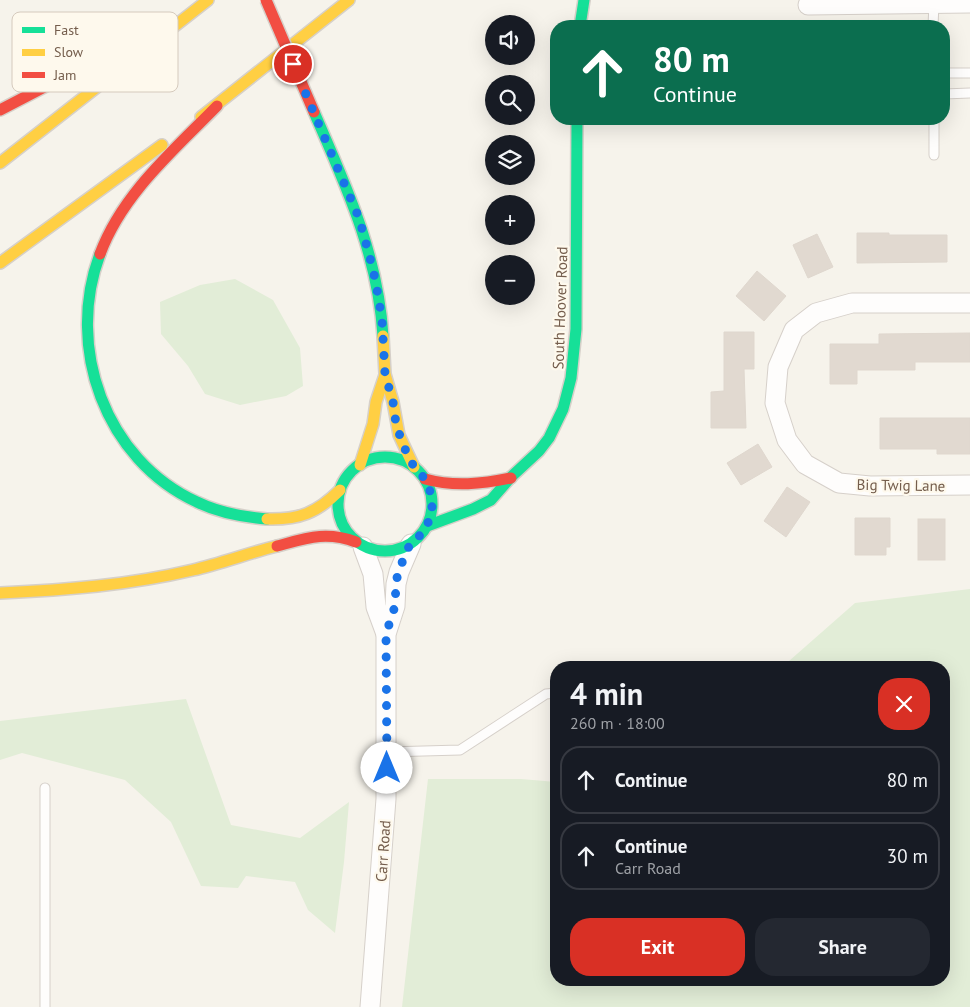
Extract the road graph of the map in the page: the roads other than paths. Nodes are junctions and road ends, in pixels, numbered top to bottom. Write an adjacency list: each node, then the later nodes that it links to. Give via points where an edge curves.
1 (196, 0): 9 (main road)
2 (208, 0): 12 (main road)
3 (266, 0): 27 (main road, bridge, via 367,242 382,320)
4 (349, 0): 19 (main road)
5 (584, 0): 10 (main road)
6 (934, 3): 7 (street); 8 (street); 11 (lane)
7 (970, 3)
8 (808, 6)
9 (175, 12)
10 (581, 20)
11 (933, 20)
12 (178, 24)
13 (950, 73): 14 (lane)
14 (970, 73)
15 (35, 92): 20 (main road)
16 (91, 92): 24 (main road)
17 (970, 93): 18 (lane)
18 (950, 94)
19 (216, 106): 25 (main road); 33 (main road, via 145,181 104,242 89,291 87,314 89,360 94,385 114,428 145,467 187,498 210,508 258,518 296,517 324,507)
20 (0, 110)
21 (577, 125): 30 (main road, South Hoover Road, via 578,290 570,384 566,404 550,437)
22 (934, 125): 23 (lane)
23 (934, 155)
24 (0, 163)
25 (0, 263)
26 (970, 303): 32 (street, Big Twig Lane, via 852,303 816,313 794,330 778,367 775,403 787,440 805,464 839,484)
27 (385, 374): 28 (main road); 29 (main road, via 399,435)
28 (360, 464): 29 (main road, via 375,458 391,457); 33 (main road)
29 (414, 467): 31 (main road)
30 (511, 478): 31 (main road, South Hoover Road, via 462,486); 34 (main road, South Hoover Road, via 490,501)
31 (425, 479): 34 (main road, via 432,502)
32 (970, 486)
33 (340, 490): 35 (main road, via 338,507 342,523 350,537)
34 (427, 526): 36 (main road)
35 (360, 544): 36 (main road, via 379,552 396,551); 37 (main road, via 339,536 320,536 152,578 61,590); 38 (street, Carr Road, via 373,574 376,606)
36 (410, 544): 38 (street, Carr Road, via 398,572 395,606)
37 (0, 593)
38 (386, 634): 40 (street, Carr Road)
39 (550, 694): 40 (lane, via 460,750)
40 (387, 752): 43 (street, Carr Road)
41 (45, 788): 42 (lane)
42 (45, 1007)
43 (370, 1007)

